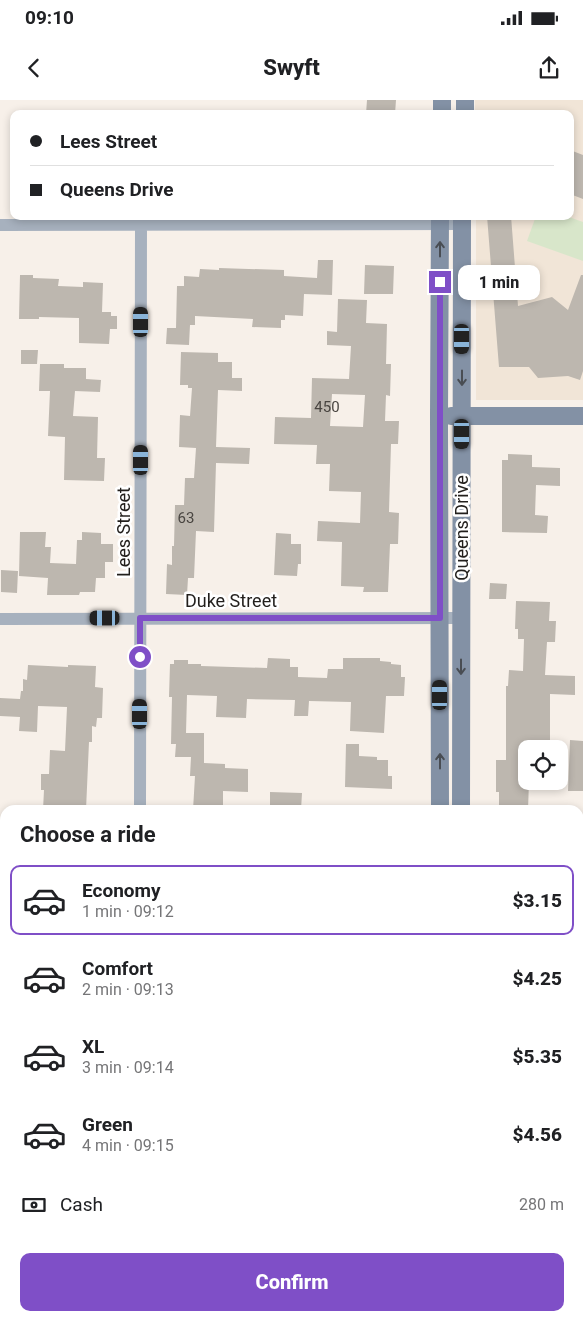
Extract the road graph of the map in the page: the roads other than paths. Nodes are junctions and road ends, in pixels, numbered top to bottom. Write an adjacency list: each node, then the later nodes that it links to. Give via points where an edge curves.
1 (440, 220): 2 (street); 3 (street); 5 (main road, Queens Drive, one-way to 1)
2 (462, 220): 6 (main road, Queens Drive, one-way to 6)
3 (141, 224): 4 (street); 8 (street, Lees Street)
4 (0, 225)
5 (439, 416): 6 (main road); 9 (main road, Queens Drive)
6 (462, 416): 7 (main road); 10 (main road, Queens Drive)
7 (583, 416)
8 (140, 618): 9 (street, Duke Street); 11 (street, Duke Street); 12 (street, Lees Street)
9 (440, 618): 10 (street, Duke Street); 13 (main road, Queens Drive, one-way to 9)
10 (462, 618): 14 (main road, Queens Drive, one-way to 14)
11 (0, 619)
12 (140, 805)
13 (440, 805)
14 (461, 805)

